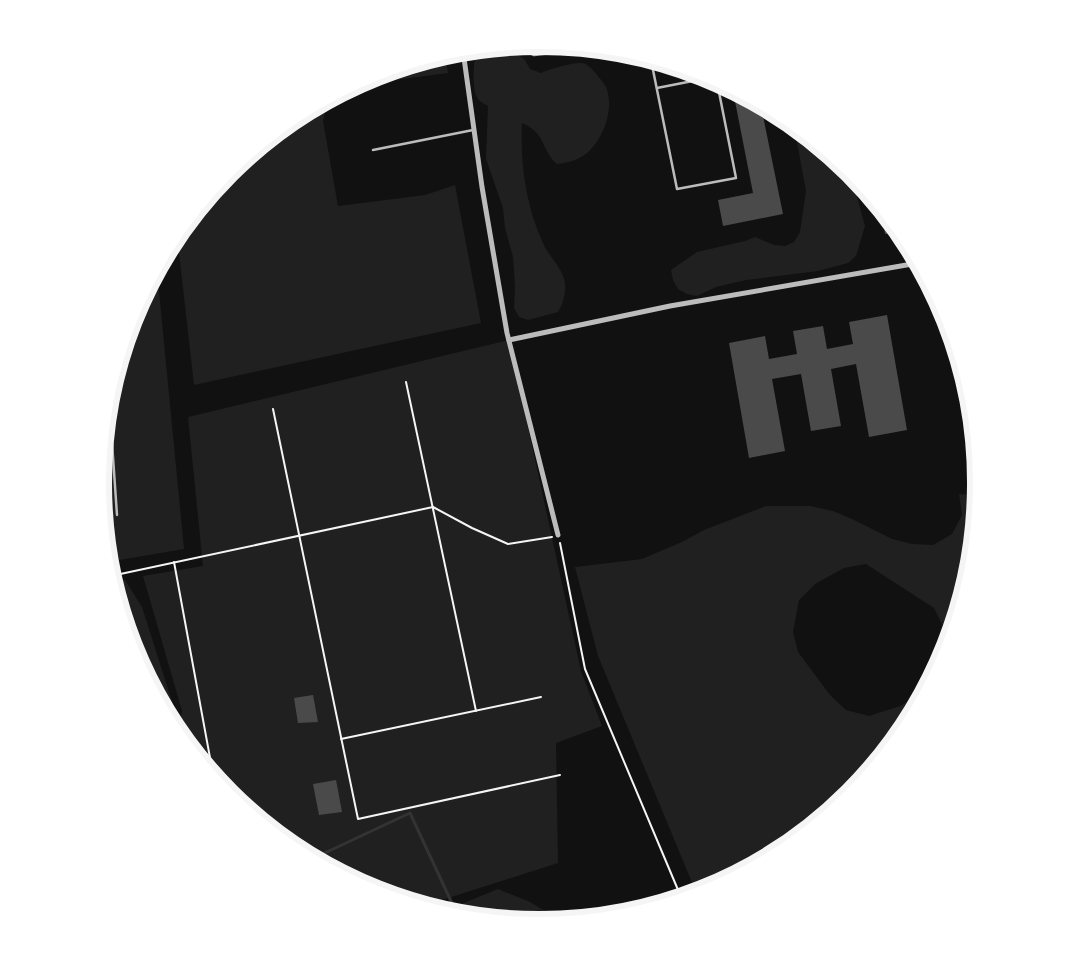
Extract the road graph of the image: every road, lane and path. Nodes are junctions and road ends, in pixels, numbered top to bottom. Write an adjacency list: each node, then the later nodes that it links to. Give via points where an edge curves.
1 (529, 52): 2 (lane, via 534,55)
2 (556, 53)
3 (464, 60): 8 (street)
4 (653, 67): 6 (lane)
5 (693, 81): 6 (lane)
6 (657, 88): 7 (lane, via 677,190 736,178)
7 (719, 92)
8 (473, 130): 9 (lane); 11 (street)
9 (373, 150)
10 (910, 264): 11 (street, via 670,306)
11 (509, 340): 18 (street)
12 (406, 382): 15 (path)
13 (273, 409): 17 (path)
14 (111, 442): 16 (lane)
15 (433, 507): 17 (path); 18 (path, via 508,544); 22 (path)
16 (117, 515)
17 (298, 534): 19 (path); 23 (path)
18 (558, 535): 26 (path, via 586,669)
19 (174, 562): 20 (path); 24 (path)
20 (119, 574)
21 (541, 697): 22 (path)
22 (476, 711): 23 (path)
23 (341, 739): 25 (path, via 358,819)
24 (210, 760)
25 (560, 775)
26 (678, 891)

